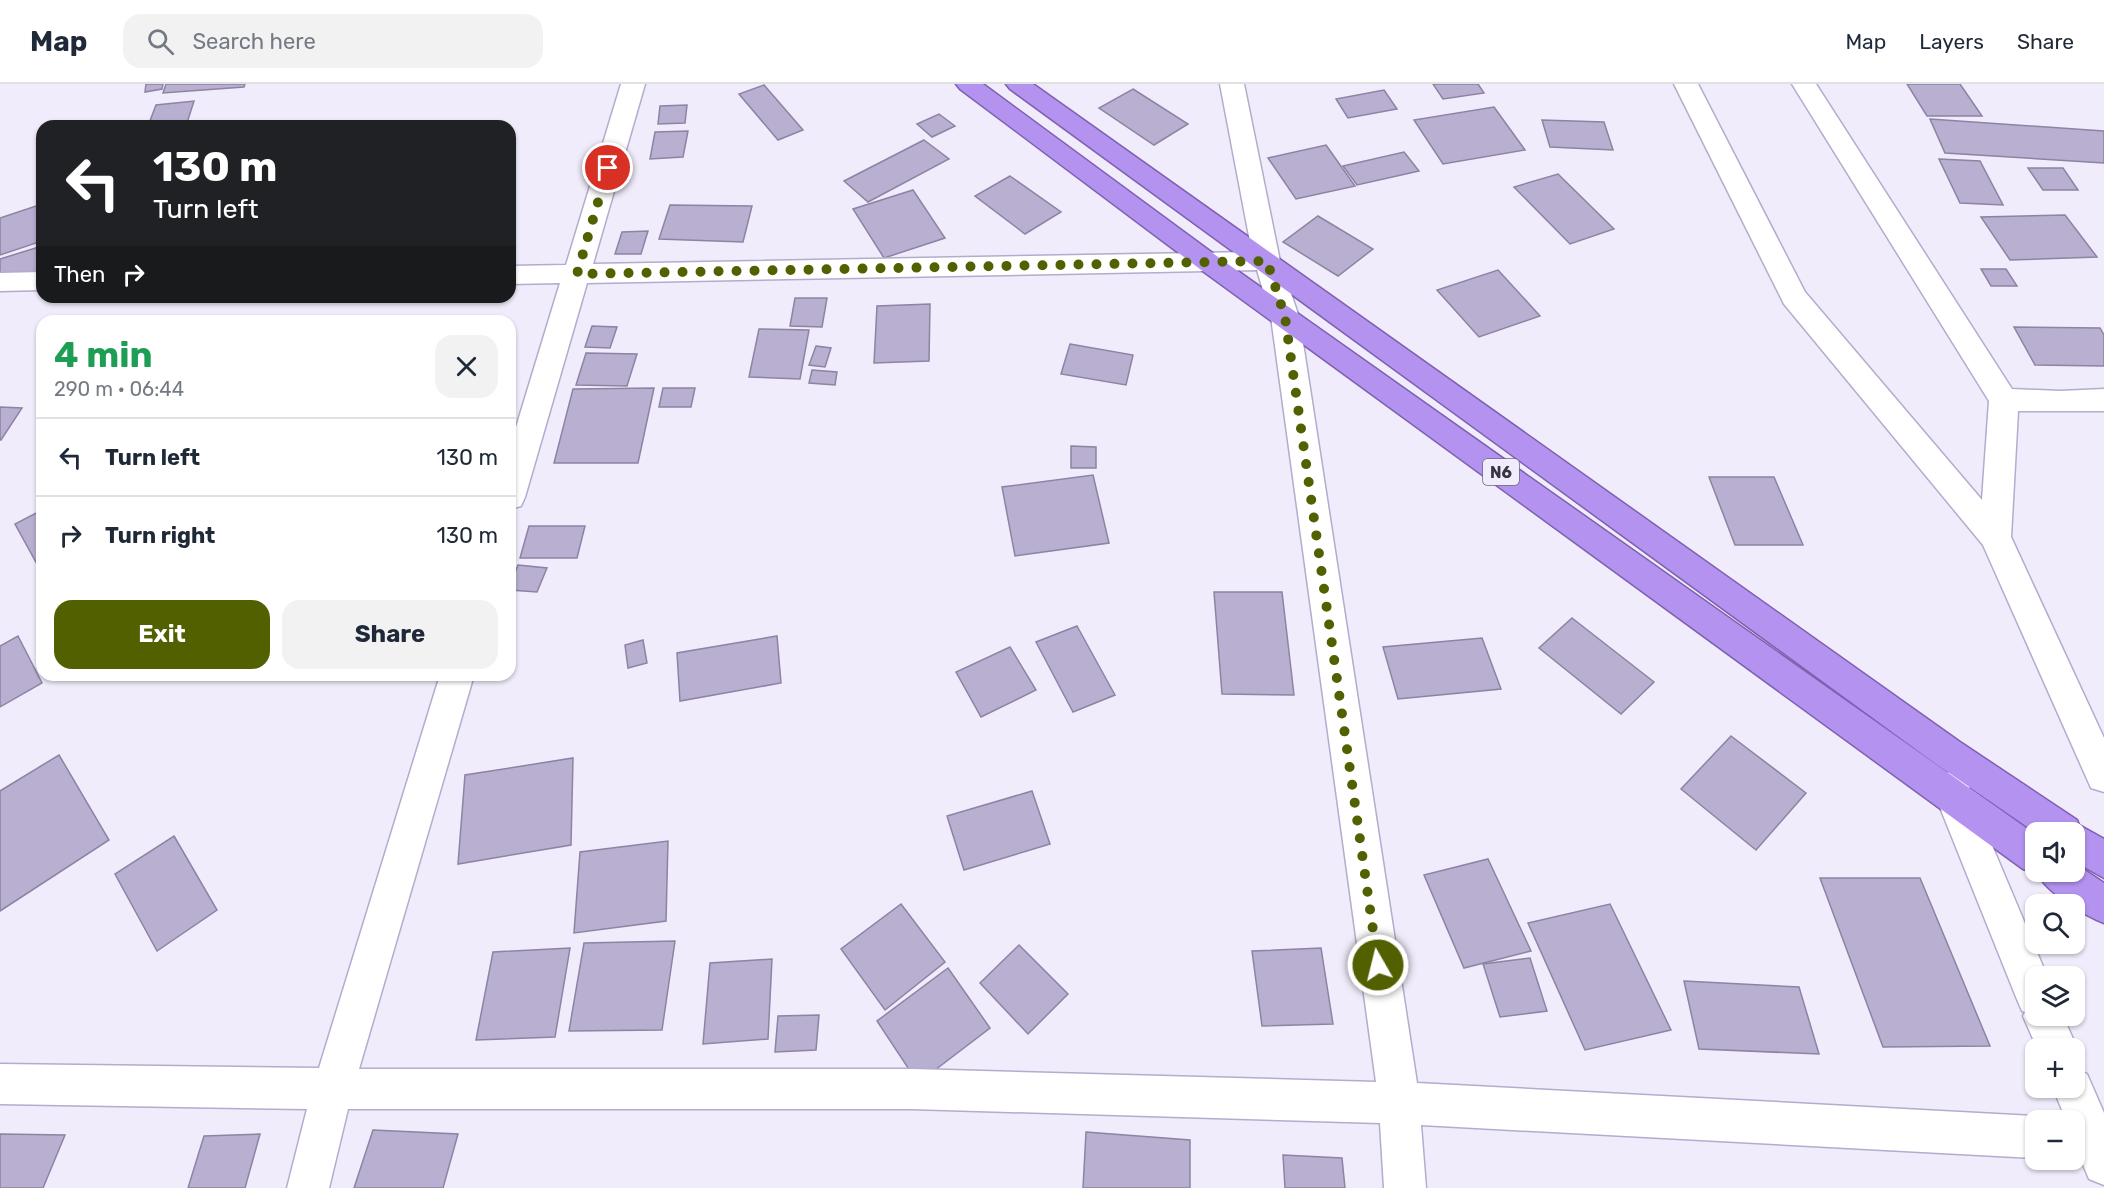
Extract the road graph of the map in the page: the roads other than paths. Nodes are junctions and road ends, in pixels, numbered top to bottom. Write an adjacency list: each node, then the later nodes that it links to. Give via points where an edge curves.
1 (633, 84): 10 (street)
2 (968, 84): 8 (highway, N6)
3 (1018, 84): 7 (highway, N6)
4 (1232, 84): 7 (street)
5 (1686, 84): 17 (street, via 1794,297)
6 (1804, 84): 14 (street)
7 (1267, 261): 8 (street); 13 (street); 19 (highway, N6)
8 (1209, 263): 10 (street); 13 (highway, N6)
9 (516, 274): 10 (street)
10 (577, 274): 16 (street)
11 (36, 281): 12 (street)
12 (0, 282)
13 (1285, 317): 21 (highway, N6); 32 (street)
14 (2004, 400): 15 (street); 17 (street)
15 (2104, 400)
16 (516, 477)
17 (1995, 537): 20 (street)
18 (455, 681): 30 (street)
19 (1948, 753): 21 (street); 22 (highway, N6)
20 (2104, 776)
21 (1955, 800): 24 (highway, N6); 28 (street)
22 (2049, 822)
23 (2085, 847): 25 (highway)
24 (2025, 849)
25 (2104, 860)
26 (2071, 882): 27 (highway)
27 (2104, 905)
28 (2025, 970)
29 (0, 1084): 30 (street)
30 (333, 1089): 32 (street, via 912,1089); 35 (street)
31 (2076, 1098): 34 (street)
32 (1399, 1103): 33 (street); 36 (street)
33 (2025, 1136)
34 (2091, 1148)
35 (308, 1188)
36 (1405, 1188)

